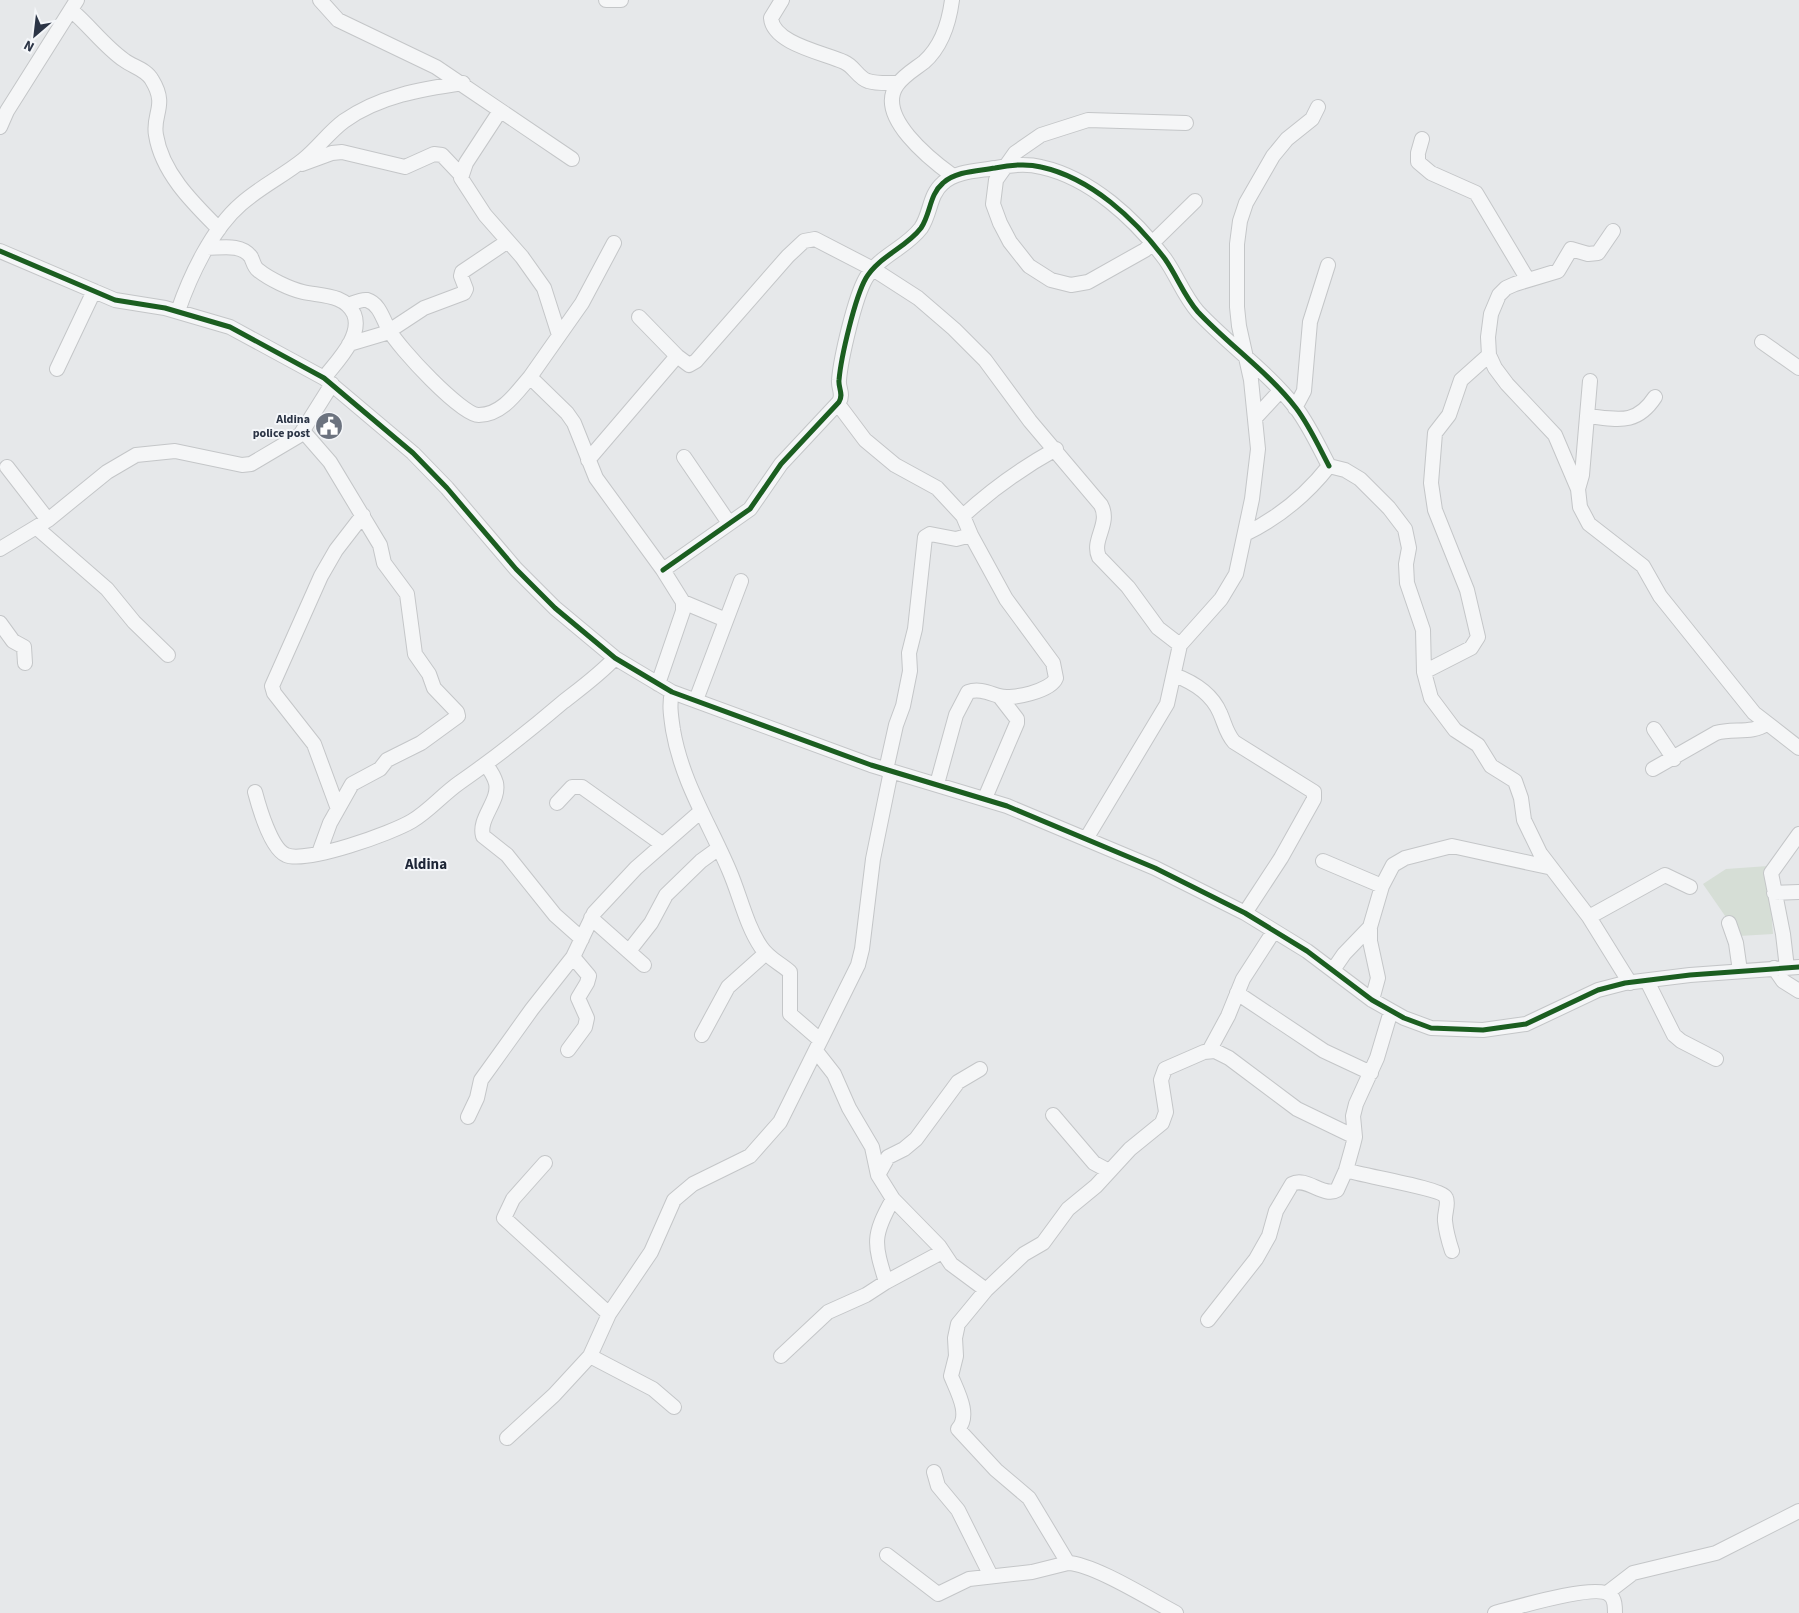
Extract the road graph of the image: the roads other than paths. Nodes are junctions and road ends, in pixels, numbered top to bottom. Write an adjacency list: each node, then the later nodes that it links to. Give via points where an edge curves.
1 (320, 0): 7 (street, via 338,20 355,30)
2 (606, 0): 3 (street)
3 (621, 0)
4 (782, 0): 8 (street, via 771,18 775,29 784,37 844,62 868,81)
5 (952, 0): 8 (street, via 948,25 938,44 925,61)
6 (74, 5): 12 (street); 20 (street, via 118,55 152,80 160,105 156,136 166,164)
7 (463, 83): 10 (street); 15 (street, via 428,88 370,106 337,127)
8 (898, 83): 18 (street, via 893,106 902,128 930,159)
9 (1318, 107): 40 (street, via 1312,119 1287,139 1273,156 1246,203 1240,221 1237,307)
10 (500, 111): 14 (street); 17 (street)
11 (1186, 123): 16 (street, via 1088,120 1070,124 1041,135 1015,154)
12 (0, 127)
13 (1422, 139): 29 (street, via 1418,162 1431,173 1476,193)
14 (572, 159)
15 (296, 164): 17 (street, via 342,152 405,166 434,154 442,156); 20 (street, via 240,204)
16 (1006, 166): 18 (street); 24 (street, via 1041,167 1079,182 1099,194); 24 (street, via 996,180 993,204 1018,254 1042,276 1071,285 1088,282)
17 (461, 175): 22 (street, via 484,215)
18 (952, 176): 28 (street, via 933,194 921,227)
19 (1195, 201): 24 (street)
20 (219, 229): 25 (street)
21 (1613, 231): 29 (street, via 1598,253 1571,249 1558,271)
22 (508, 241): 34 (street, via 462,272 464,293 424,308); 35 (street, via 548,295)
23 (614, 243): 35 (street, via 582,303)
24 (1152, 243): 40 (street, via 1198,311)
25 (207, 248): 31 (street, via 242,250 262,273 297,290 330,296); 32 (street)
26 (0, 251): 30 (street)
27 (1328, 265): 49 (street, via 1310,322 1304,391)
28 (873, 269): 39 (street, via 815,239 807,240 788,256 692,365); 48 (street, via 857,302 839,378 842,394); 53 (street, via 918,298 985,360 1030,421)
29 (1528, 280): 38 (street, via 1506,288 1494,304 1488,337)
30 (94, 290): 32 (street, via 122,302); 42 (street)
31 (348, 305): 34 (street, via 364,300 371,302 383,316); 37 (street, via 355,320)
32 (178, 312): 44 (street, via 238,330)
33 (639, 317): 39 (street)
34 (389, 331): 37 (street); 43 (street, via 419,367 466,412 475,415 484,415 502,406)
35 (559, 335): 43 (street)
36 (1762, 342): 41 (street)
37 (349, 344): 44 (street)
38 (1489, 355): 58 (street, via 1500,377 1555,435); 75 (street, via 1461,380 1449,416 1435,433 1431,483 1435,510 1468,590 1478,637 1471,648)
39 (677, 356): 55 (street)
40 (1247, 359): 46 (street); 50 (street)
41 (1799, 368)
42 (57, 369)
43 (530, 377): 55 (street, via 570,418)
44 (328, 381): 52 (street); 73 (street, via 413,453 537,590)
45 (1590, 381): 51 (street)
46 (1280, 391): 49 (street); 50 (street)
47 (1655, 397): 51 (street, via 1645,411 1630,419)
48 (838, 404): 60 (street, via 865,440 895,464 937,488); 61 (street, via 781,464 750,509)
49 (1295, 408): 56 (street)
50 (1256, 416): 63 (street, via 1258,449)
51 (1587, 416): 58 (street)
52 (303, 431): 59 (street, via 330,462); 62 (street, via 290,443 246,465 175,451 136,455 108,472)
53 (1056, 449): 60 (street, via 1015,472); 71 (street, via 1104,510 1105,520 1097,551 1099,557 1128,587 1158,628)
54 (684, 457): 61 (street)
55 (588, 460): 66 (street, via 606,494)
56 (1329, 466): 63 (street, via 1285,510); 75 (street, via 1345,470 1369,487 1405,529 1409,548 1406,564 1408,582 1423,630)
57 (7, 467): 62 (street)
58 (1578, 489): 81 (street, via 1580,506 1589,524 1643,566 1660,596)
59 (363, 515): 92 (street, via 321,576 272,686 314,744); 92 (street, via 380,545 384,563 407,594 415,654 430,674 434,688 458,716 421,743 354,782)
60 (963, 516): 64 (street)
61 (729, 523): 66 (street)
62 (42, 524): 65 (street); 72 (street)
63 (1245, 534): 71 (street, via 1236,574 1227,590)
64 (971, 535): 79 (street, via 1006,599 1047,653 1056,672 1055,682 1046,688 1020,696); 87 (street, via 956,539 930,534 925,537 915,629 909,653 910,671)
65 (0, 549)
66 (663, 570): 68 (street)
67 (742, 581): 69 (street)
68 (683, 602): 69 (street); 77 (street, via 683,612)
69 (726, 620): 80 (street)
70 (0, 623): 74 (street, via 11,639 24,648)
71 (1180, 645): 76 (street)
72 (168, 655)
73 (614, 658): 77 (street); 85 (street, via 600,673)
74 (24, 663)
75 (1424, 672): 100 (street, via 1431,698 1451,726 1478,745 1491,766 1515,781 1524,820)
76 (1174, 675): 95 (street, via 1166,704); 105 (street, via 1193,684 1213,701 1220,711 1227,734 1234,742 1314,792 1314,799 1281,858)
77 (658, 684): 78 (street)
78 (672, 692): 80 (street); 93 (street, via 670,709 679,760)
79 (1000, 697): 88 (street, via 976,691 966,695 956,715); 90 (street, via 1017,723)
80 (696, 700): 87 (street)
81 (1766, 724): 83 (street); 84 (street, via 1756,730 1716,733)
82 (1654, 729): 84 (street)
83 (1797, 742)
84 (1674, 759): 86 (street)
85 (486, 765): 98 (street, via 402,827); 111 (street, via 496,788 483,826 483,836 507,855 555,915)
86 (1653, 769)
87 (888, 771): 88 (street); 126 (street, via 862,949)
88 (937, 784): 90 (street)
89 (255, 792): 98 (street, via 280,851 292,856)
90 (985, 798): 95 (street)
91 (558, 803): 96 (street, via 572,787 582,787)
92 (338, 810): 98 (street)
93 (700, 812): 96 (street); 97 (street)
94 (1799, 834): 104 (street, via 1771,870)
95 (1086, 839): 105 (street, via 1155,868)
96 (662, 844): 107 (street, via 622,881)
97 (719, 848): 112 (street, via 666,895 651,923); 113 (street, via 756,939)
98 (319, 853)
99 (1323, 861): 101 (street)
100 (1548, 867): 101 (street, via 1447,846 1400,859 1390,868); 106 (street)
101 (1382, 886): 109 (street)
102 (1690, 887): 106 (street, via 1665,874)
103 (1799, 892): 104 (street)
104 (1774, 893): 116 (street, via 1784,934)
105 (1246, 913): 110 (street)
106 (1589, 917): 120 (street)
107 (591, 918): 111 (street); 112 (street)
108 (1729, 923): 118 (street)
109 (1370, 927): 117 (street); 123 (street, via 1378,978)
110 (1274, 931): 117 (street); 122 (street)
111 (582, 939): 114 (street)
112 (629, 951): 115 (street)
113 (766, 953): 125 (street, via 728,987); 126 (street, via 790,972 790,1014)
114 (573, 957): 127 (street, via 589,976 578,998 587,1018 585,1027); 133 (street, via 481,1080)
115 (644, 965)
116 (1787, 968): 118 (street); 121 (street, via 1783,981)
117 (1333, 970): 123 (street)
118 (1740, 971): 119 (street)
119 (1647, 981): 120 (street); 129 (street, via 1674,1035)
120 (1630, 983): 124 (street, via 1598,990 1533,1022 1493,1029 1431,1028)
121 (1799, 992)
122 (1237, 993): 128 (street); 131 (street, via 1324,1051)
123 (1372, 1000): 124 (street)
124 (1391, 1011): 131 (street)
125 (702, 1035)
126 (818, 1045): 135 (street); 146 (street, via 783,1117 758,1147 741,1161 686,1189 674,1200 651,1252)
127 (568, 1050)
128 (1209, 1051): 134 (street, via 1222,1053 1297,1109); 139 (street, via 1177,1062 1162,1072 1165,1119)
129 (1716, 1059)
130 (980, 1069): 136 (street, via 958,1082 916,1139)
131 (1371, 1073): 134 (street, via 1354,1110)
132 (1053, 1115): 139 (street, via 1094,1163)
133 (468, 1117)
134 (1355, 1137): 138 (street)
135 (874, 1150): 136 (street); 140 (street)
136 (888, 1157): 140 (street)
137 (545, 1162): 146 (street, via 514,1199 504,1218)
138 (1346, 1170): 142 (street, via 1444,1194 1447,1200 1445,1221); 147 (street, via 1333,1192 1298,1182 1292,1184 1276,1211 1269,1236 1256,1259)
139 (1109, 1171): 145 (street, via 1066,1211 1043,1243 1024,1254)
140 (878, 1175): 141 (street)
141 (893, 1199): 143 (street); 144 (street, via 876,1238)
142 (1452, 1251)
143 (942, 1252): 144 (street); 145 (street, via 951,1264)
144 (886, 1282): 149 (street, via 828,1312)
145 (986, 1290): 155 (street, via 961,1319 955,1338 956,1356 951,1376 963,1414 958,1429 996,1470 1029,1498)
146 (609, 1314): 148 (street)
147 (1208, 1320)
148 (590, 1356): 150 (street, via 653,1389); 151 (street, via 554,1395)
149 (780, 1356)
150 (674, 1407)
151 (506, 1438)
152 (934, 1472): 156 (street, via 938,1486 958,1510)
153 (1799, 1512): 157 (street, via 1716,1553 1633,1574)
154 (887, 1555): 156 (street, via 938,1594 969,1579)
155 (1068, 1563): 156 (street, via 1032,1572); 158 (street, via 1103,1575)
156 (991, 1576)
157 (1607, 1592): 159 (street, via 1566,1594); 160 (street, via 1614,1600)
158 (1176, 1613)
159 (1495, 1613)
160 (1615, 1613)

